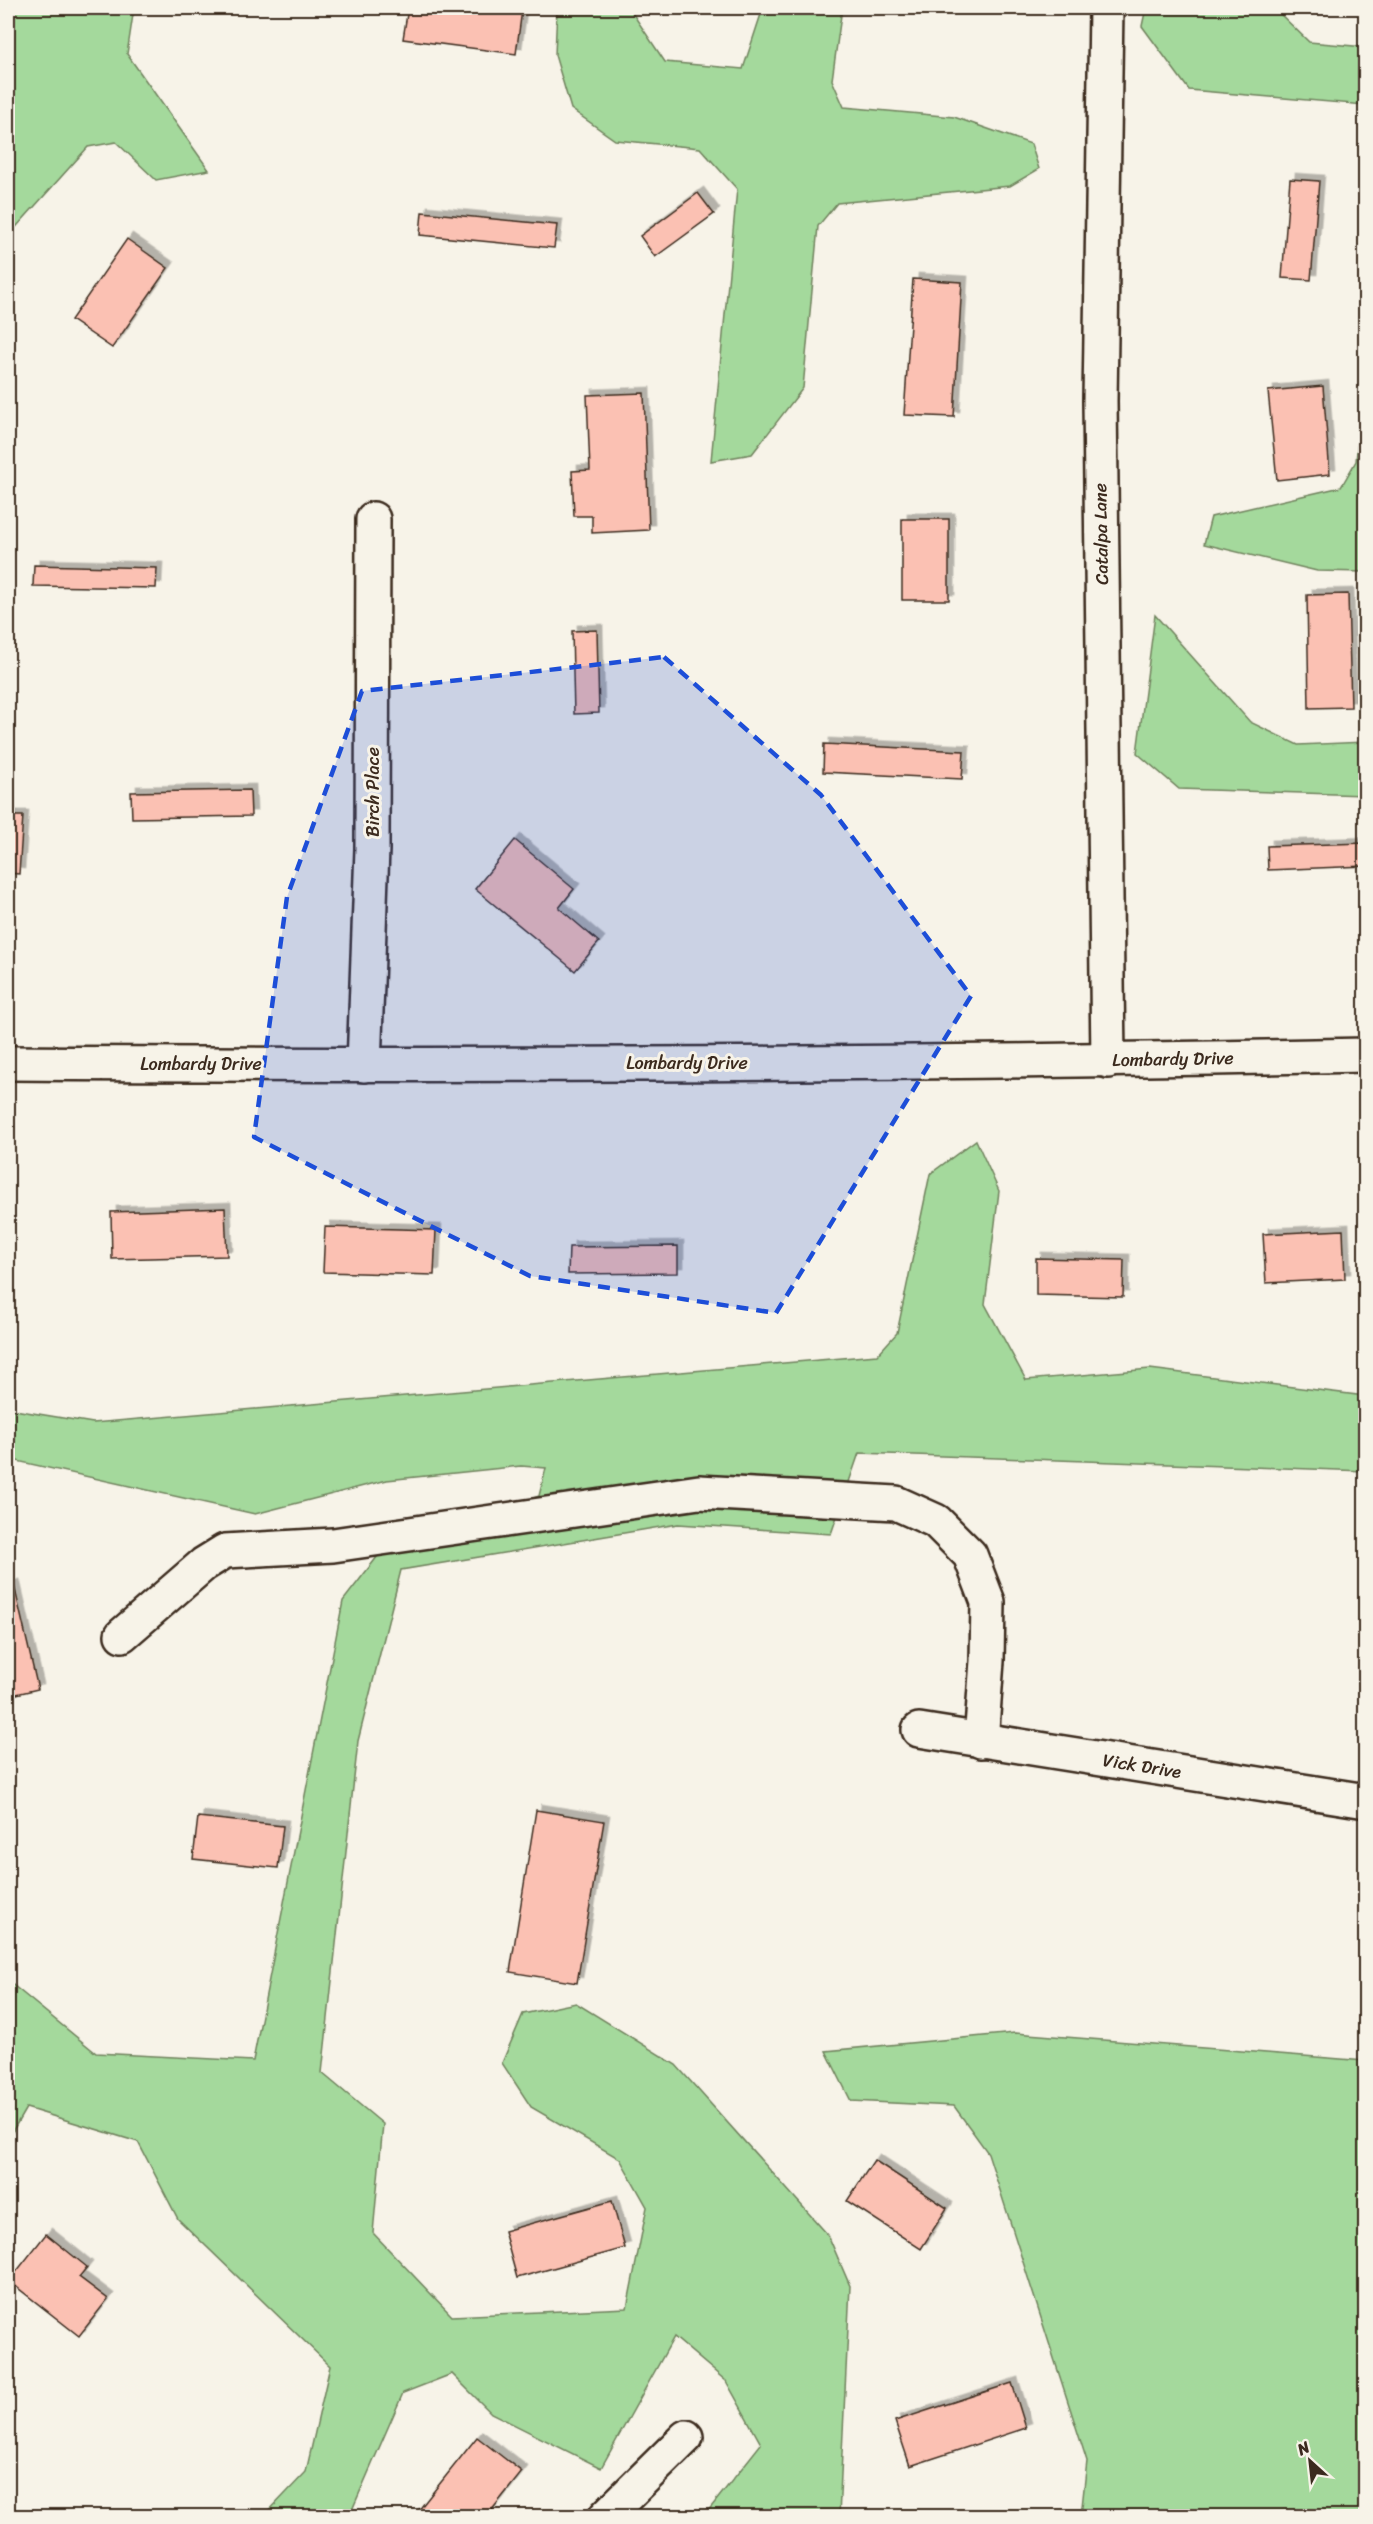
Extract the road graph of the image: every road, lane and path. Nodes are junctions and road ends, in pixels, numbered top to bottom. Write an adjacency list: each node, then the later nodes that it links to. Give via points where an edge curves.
1 (1106, 8): 4 (street, Catalpa Lane, via 1100,401)
2 (374, 519): 6 (street, Birch Place, via 372,849)
3 (1365, 1055): 4 (street, Lombardy Drive)
4 (1108, 1061): 6 (street, Lombardy Drive)
5 (8, 1063): 6 (street, Lombardy Drive)
6 (364, 1065)
7 (122, 1635): 9 (street, via 204,1564 225,1551 333,1545 699,1492 896,1503 936,1521 970,1555 988,1602)
8 (919, 1731): 9 (street, Vick Drive)
9 (981, 1741): 10 (street, Vick Drive)
10 (1365, 1801)
11 (686, 2437): 12 (street)
12 (606, 2517)

